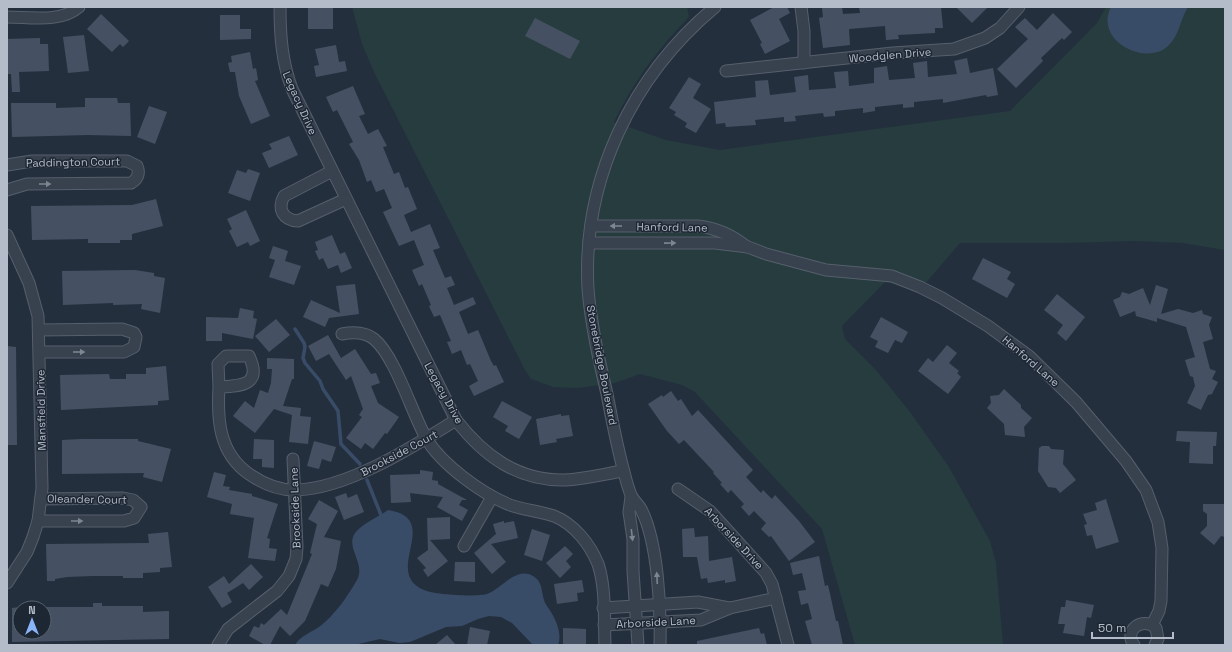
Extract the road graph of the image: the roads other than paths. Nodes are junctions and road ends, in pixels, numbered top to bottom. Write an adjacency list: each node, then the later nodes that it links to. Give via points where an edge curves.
1 (79, 7): 6 (street, via 67,15)
2 (280, 7): 10 (street, Legacy Drive, via 280,41 286,74)
3 (716, 7): 13 (street, Stonebridge Boulevard, via 691,28 662,60 634,102 603,170)
4 (801, 7): 7 (street)
5 (1019, 7): 7 (street, Woodglen Drive, via 1000,28 964,47)
6 (7, 17)
7 (804, 64): 8 (street, Woodglen Drive)
8 (726, 71)
9 (7, 165): 11 (street, Paddington Court, one-way to 9, via 27,184 131,183 137,178 138,172 137,166 127,161 32,161)
10 (332, 171): 12 (street, Legacy Drive); 12 (street, via 284,196 280,207 282,213 286,218 298,221)
11 (7, 190)
12 (346, 199): 21 (street, Legacy Drive)
13 (591, 226): 15 (street, Stonebridge Boulevard); 16 (street, Hanford Lane, one-way to 13, via 712,228 698,226)
14 (7, 235): 17 (street, Mansfield Drive, via 33,294)
15 (589, 244): 16 (street, Hanford Lane, one-way to 16, via 702,242); 24 (street, Stonebridge Boulevard, via 588,284 592,321)
16 (748, 247): 41 (street, Hanford Lane, via 826,270 882,274 908,281 988,326 1047,373 1076,402 1126,461 1152,503 1161,533 1162,548 1161,601)
17 (39, 330): 19 (street, Mansfield Drive); 19 (street, one-way to 17, via 124,352 134,347 136,338 134,333 122,329)
18 (342, 334): 22 (street, via 363,334 373,338 380,345)
19 (40, 352): 29 (street, Mansfield Drive)
20 (219, 387): 26 (street, Brookside Court, via 218,410 222,438 233,458 259,481 275,488)
21 (456, 420): 22 (street, Brookside Court); 24 (street, Legacy Drive, via 489,456 534,476 564,480)
22 (426, 439): 26 (street, Brookside Court, via 355,476 330,484); 28 (street, via 463,477)
23 (293, 459): 26 (street, Brookside Lane)
24 (623, 471): 27 (street, Stonebridge Boulevard)
25 (678, 489): 33 (street, Arborside Drive, via 710,511 755,559 770,579)
26 (294, 490): 42 (street, Brookside Lane, via 297,547 296,559 289,576 269,598 228,629)
27 (631, 496): 34 (street, Stonebridge Boulevard, one-way to 27, via 657,563 641,509); 35 (street, Stonebridge Boulevard, one-way to 35, via 629,512)
28 (492, 497): 31 (street); 36 (street, via 526,510 554,516 576,531 586,542 598,565)
29 (41, 498): 30 (street, Mansfield Drive); 30 (street, Oleander Court, one-way to 29, via 124,521 134,518 141,507 133,500 123,498)
30 (38, 521): 32 (street, Mansfield Drive, via 27,552)
31 (464, 546)
32 (7, 582)
33 (776, 598): 37 (street, Arborside Lane); 46 (street, Arborside Drive)
34 (659, 603): 35 (street, Arborside Lane); 37 (street, Arborside Lane, via 698,602); 38 (street, Stonebridge Boulevard)
35 (636, 606): 36 (street, Arborside Lane); 39 (street, Stonebridge Boulevard)
36 (603, 608): 40 (street)
37 (730, 608): 38 (street, Arborside Lane, via 701,620)
38 (659, 622): 39 (street, Arborside Lane); 45 (street, Stonebridge Boulevard)
39 (638, 623): 40 (street, Arborside Lane); 44 (street, Stonebridge Boulevard)
40 (604, 625): 43 (street)
41 (1152, 625): 47 (street, via 1142,623 1134,627 1131,636); 48 (street, via 1158,633)
42 (218, 645)
43 (605, 645)
44 (638, 645)
45 (660, 645)
46 (788, 645)
47 (1134, 645)
48 (1155, 645)

